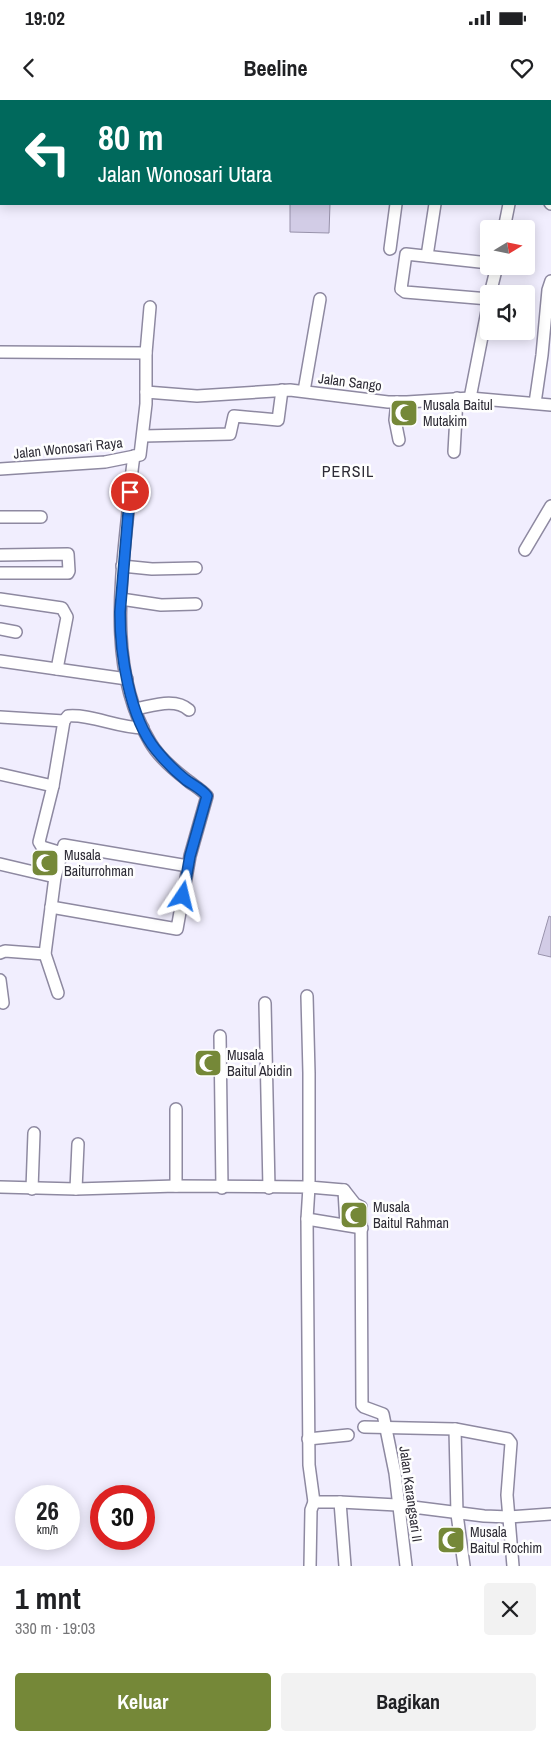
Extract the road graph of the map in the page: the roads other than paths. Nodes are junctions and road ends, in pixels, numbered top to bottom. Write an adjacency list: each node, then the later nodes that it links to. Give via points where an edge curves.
1 (396, 205): 5 (street)
2 (435, 205): 6 (street)
3 (509, 205): 4 (street)
4 (506, 220)
5 (390, 249)
6 (427, 256): 7 (street); 10 (street, via 405,255 402,291)
7 (480, 262)
8 (551, 281): 21 (street)
9 (320, 299): 16 (street)
10 (480, 299)
11 (150, 308): 14 (street)
12 (481, 340): 19 (street)
13 (0, 352): 14 (street)
14 (146, 353): 17 (street)
15 (282, 390): 16 (street, Jalan Sango); 17 (street, Jalan Sango, via 197,396); 23 (street, via 278,420 234,416 230,434)
16 (304, 391): 20 (street, Jalan Sango)
17 (146, 392): 23 (street)
18 (457, 398): 19 (street, Jalan Sango); 20 (street, Jalan Sango); 25 (street)
19 (470, 398): 21 (street, Jalan Sango)
20 (397, 402): 24 (street, via 395,420)
21 (535, 402): 22 (street, Jalan Sango)
22 (551, 405)
23 (143, 436): 26 (street)
24 (399, 440)
25 (454, 452)
26 (137, 455): 27 (street, Jalan Wonosari Raya, via 105,462); 34 (street)
27 (0, 469)
28 (551, 506): 31 (street)
29 (0, 517): 30 (street)
30 (41, 518)
31 (545, 523): 32 (street)
32 (525, 550)
33 (0, 555): 36 (street, via 68,554 70,571)
34 (122, 566): 35 (street); 38 (street)
35 (196, 568)
36 (0, 573)
37 (0, 599): 43 (street, via 62,608 67,617)
38 (121, 599): 39 (street, via 161,605); 44 (street, via 120,632)
39 (196, 604)
40 (0, 629): 41 (street)
41 (16, 632)
42 (0, 661): 43 (street)
43 (57, 669): 44 (street)
44 (127, 678): 45 (street)
45 (135, 709): 46 (street, via 171,703); 49 (street)
46 (189, 710)
47 (0, 717): 48 (street)
48 (64, 721): 49 (street, via 71,715); 51 (street)
49 (143, 728): 54 (street, via 157,751 207,796)
50 (0, 774): 51 (street)
51 (53, 786): 52 (street, via 39,842 42,847)
52 (62, 853): 54 (street, via 67,844); 55 (street)
53 (0, 864): 55 (street)
54 (188, 866): 56 (street, via 179,927 173,930)
55 (55, 877): 56 (street)
56 (51, 907): 58 (street)
57 (0, 953): 58 (street)
58 (45, 954): 60 (street)
59 (0, 980): 63 (street)
60 (58, 994)
61 (307, 996): 70 (street)
62 (265, 1002): 72 (street)
63 (3, 1003)
64 (220, 1036): 71 (street)
65 (176, 1109): 68 (street)
66 (34, 1133): 73 (street)
67 (78, 1144): 74 (street)
68 (176, 1186): 71 (street); 74 (street)
69 (0, 1187): 73 (street)
70 (309, 1187): 72 (street); 75 (street); 76 (street)
71 (222, 1188): 72 (street)
72 (269, 1188)
73 (32, 1189): 74 (street)
74 (76, 1189)
75 (344, 1190): 77 (street); 78 (street, via 355,1204 362,1207)
76 (307, 1219): 77 (street); 83 (street)
77 (346, 1225): 78 (street)
78 (362, 1228): 80 (street, via 362,1405 382,1413)
79 (364, 1427): 80 (street)
80 (386, 1427): 81 (street); 86 (street, Jalan Karangsari II)
81 (454, 1429): 87 (street); 89 (street, via 492,1435 508,1439 511,1443 507,1495)
82 (348, 1435): 83 (street)
83 (308, 1439): 84 (street)
84 (314, 1502): 85 (street); 90 (street)
85 (340, 1502): 86 (street); 91 (street)
86 (397, 1505): 87 (street); 92 (street, Jalan Karangsari II)
87 (457, 1514): 89 (street); 93 (street)
88 (551, 1514): 89 (street)
89 (509, 1517): 94 (street)
90 (310, 1566)
91 (345, 1566)
92 (406, 1566)
93 (464, 1566)
94 (513, 1566)

